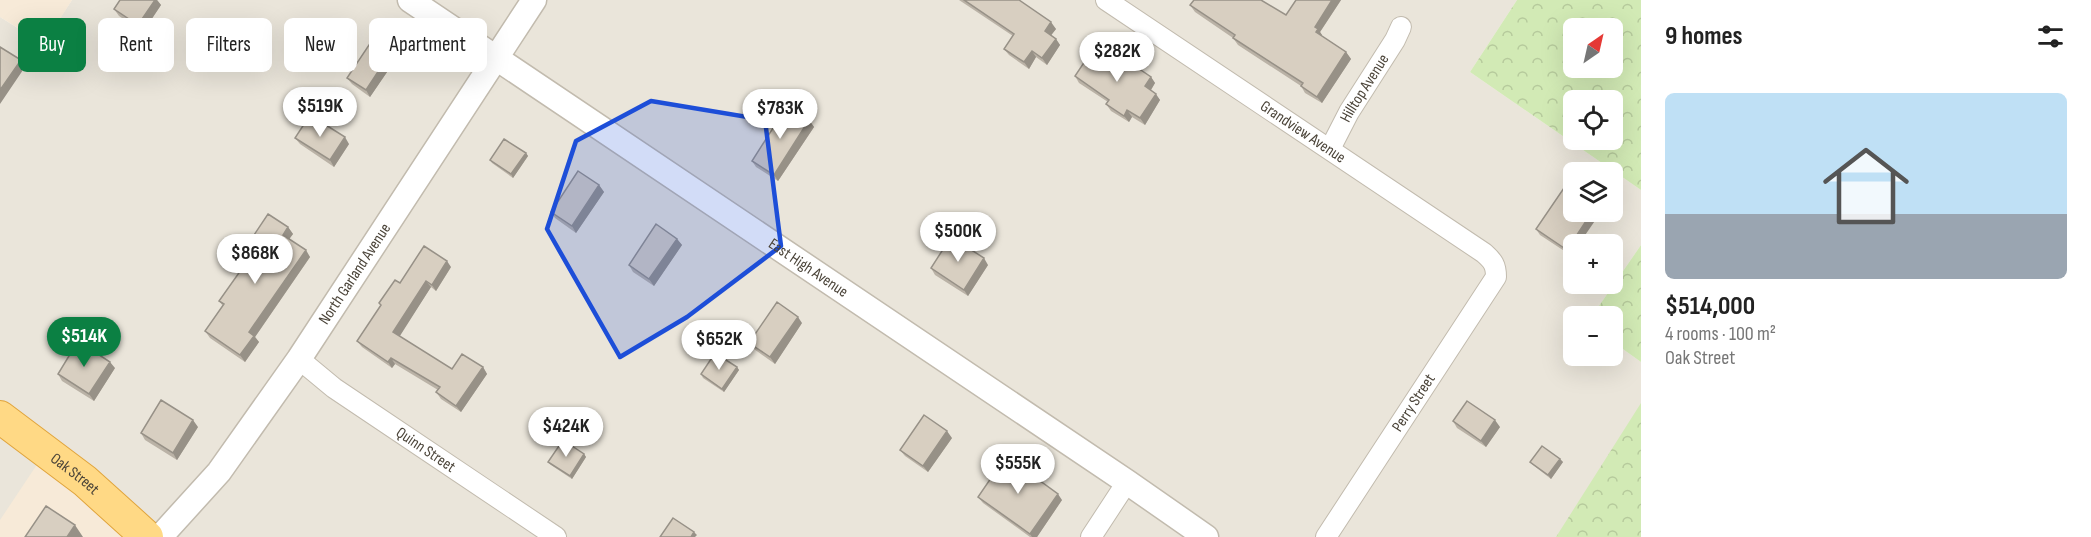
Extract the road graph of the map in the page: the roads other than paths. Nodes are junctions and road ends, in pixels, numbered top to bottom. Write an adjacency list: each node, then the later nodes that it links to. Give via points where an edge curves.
1 (410, 0): 5 (street, East High Avenue)
2 (534, 0): 5 (street, North Garland Avenue)
3 (1106, 0): 6 (street, Grandview Avenue)
4 (1401, 27): 6 (street, Hilltop Avenue)
5 (496, 58): 8 (street, North Garland Avenue); 10 (street, East High Avenue)
6 (1330, 149): 7 (street, Grandview Avenue, via 1484,253)
7 (1496, 267): 16 (street, Perry Street, via 1496,277)
8 (299, 359): 12 (street, North Garland Avenue, via 219,472); 13 (street, Quinn Street, via 334,388)
9 (0, 417): 11 (highway, Oak Street, via 85,481)
10 (1127, 482): 14 (street); 15 (street, East High Avenue)
11 (147, 537)
12 (160, 537)
13 (556, 537)
14 (1091, 537)
15 (1206, 537)
16 (1326, 537)

